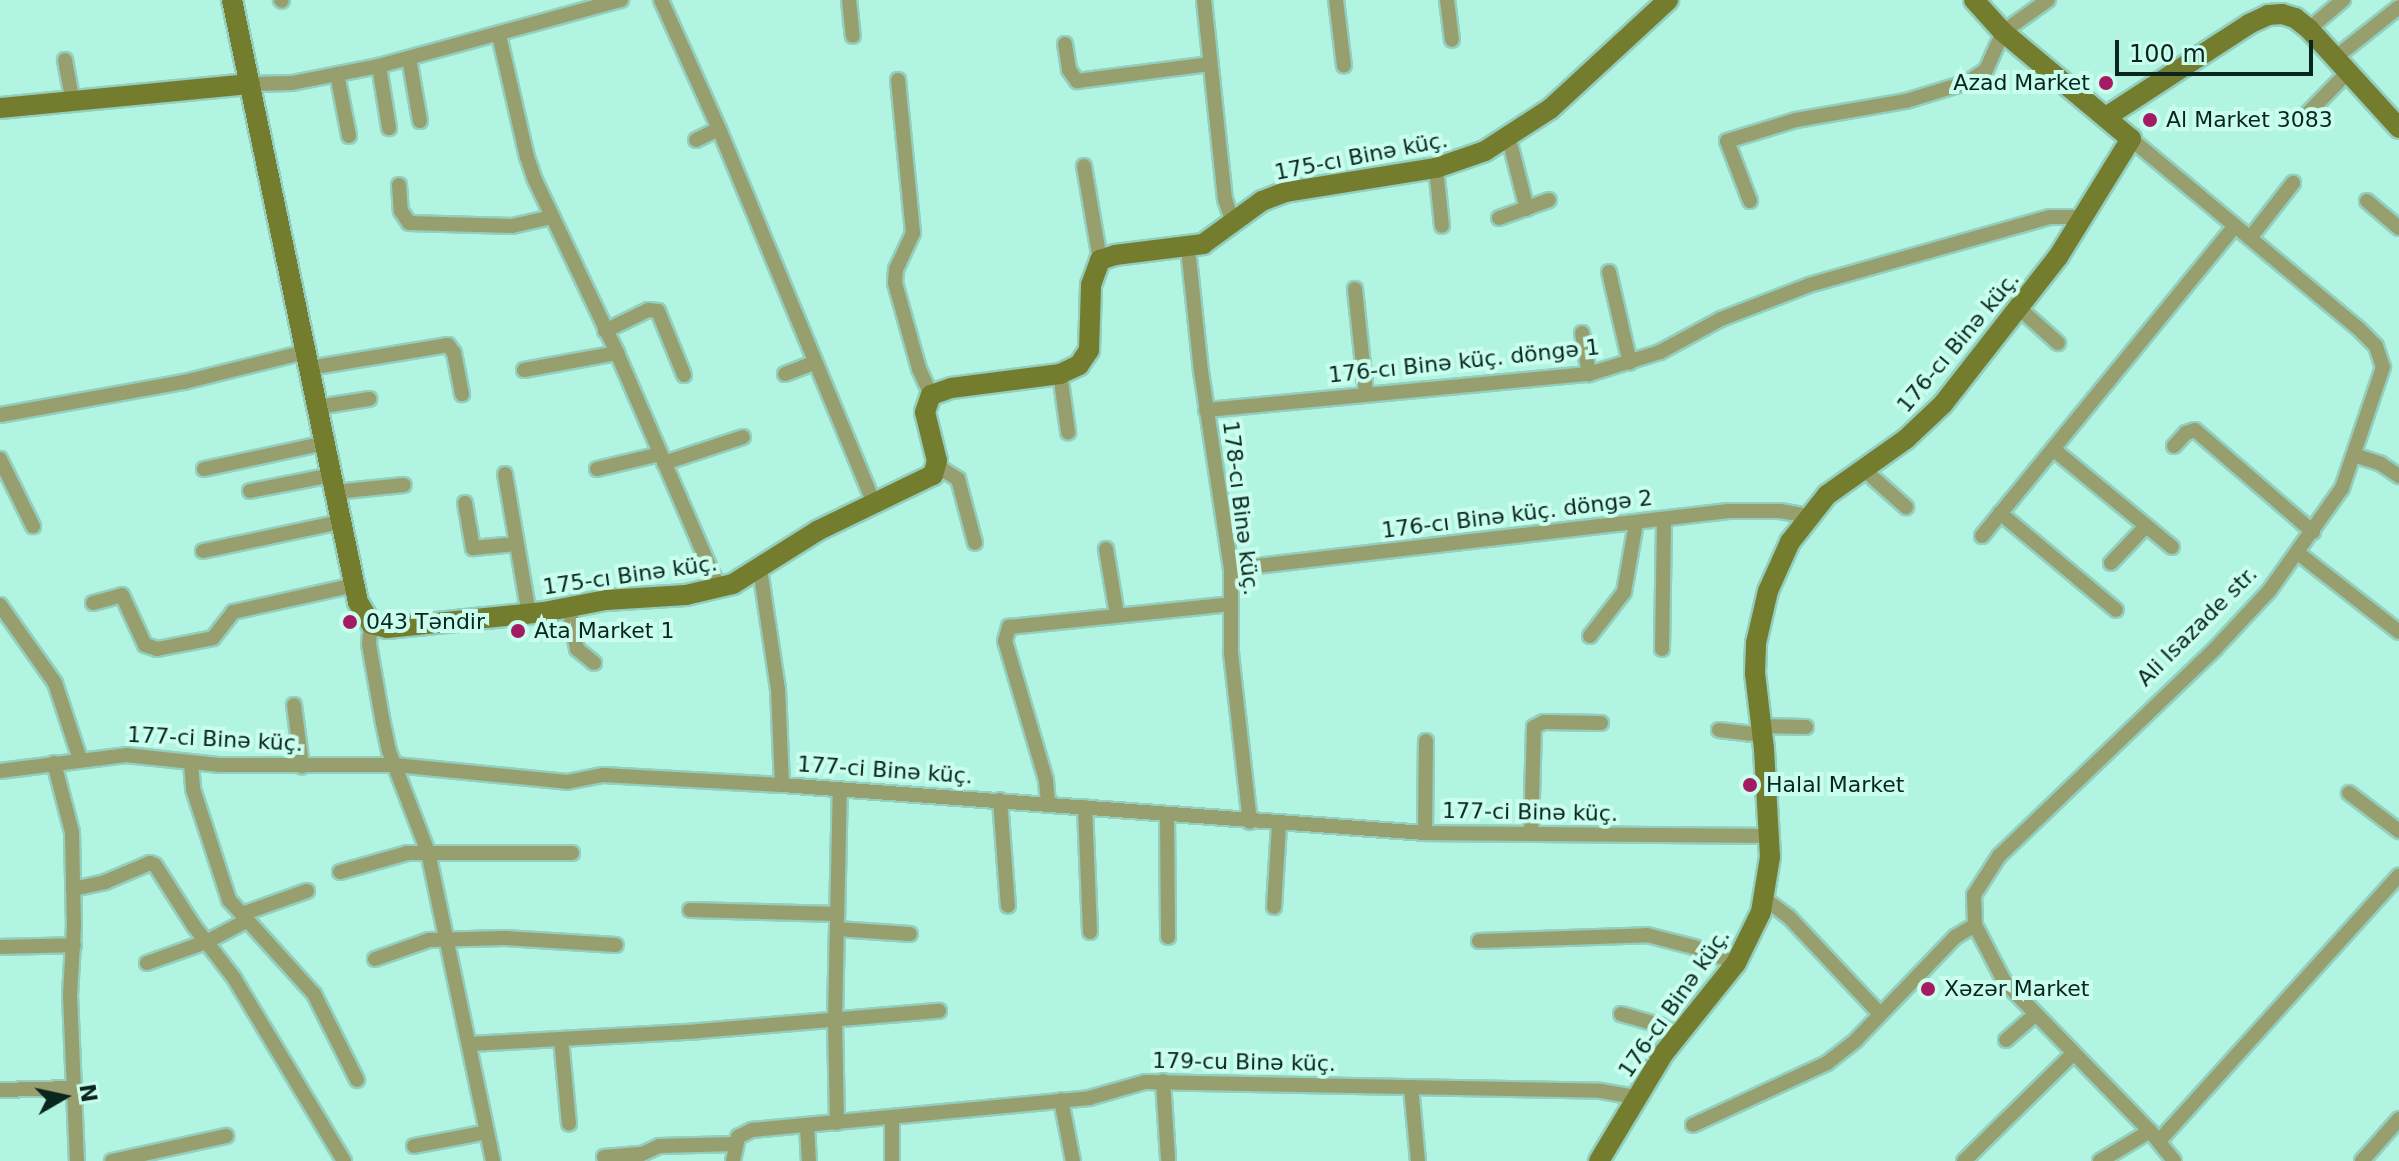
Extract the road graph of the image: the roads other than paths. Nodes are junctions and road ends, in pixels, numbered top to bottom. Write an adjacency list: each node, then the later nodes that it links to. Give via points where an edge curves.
1 (232, 0): 27 (street)
2 (621, 0): 15 (street)
3 (661, 0): 35 (street)
4 (849, 0): 16 (street)
5 (1204, 0): 21 (street)
6 (1336, 0): 24 (street)
7 (1447, 0): 17 (street)
8 (1668, 0): 37 (street, 175-cı Binə küç., via 1582,83)
9 (1974, 0): 14 (street, Ali Isazade str.)
10 (2048, 0): 14 (street)
11 (2343, 0): 13 (street)
12 (2399, 7): 22 (street)
13 (2309, 29): 22 (street); 31 (street, via 2290,16 2264,17)
14 (2003, 32): 31 (street, Ali Isazade str.); 45 (street, via 1986,70 1968,82 1727,141)
15 (499, 35): 19 (street); 48 (street, via 527,157)
16 (853, 36)
17 (1452, 40)
18 (1065, 44): 21 (street, via 1069,70 1077,81)
19 (409, 58): 23 (street); 32 (street)
20 (65, 60): 28 (street)
21 (1209, 64): 51 (street, via 1225,199)
22 (2342, 65): 30 (street); 33 (street)
23 (379, 66): 25 (street); 34 (street)
24 (1344, 66)
25 (337, 74): 27 (street); 36 (street)
26 (898, 80): 75 (street, via 913,233 895,283)
27 (250, 84): 28 (street); 65 (street)
28 (73, 103): 29 (street)
29 (0, 108)
30 (2308, 113)
31 (2106, 117): 38 (street, Ali Isazade str.)
32 (420, 121)
33 (2398, 126)
34 (389, 128)
35 (719, 129): 39 (street); 66 (street)
36 (349, 136)
37 (1509, 139): 41 (street, 175-cı Binə küç.); 47 (street)
38 (2131, 139): 49 (street, 176-cı Binə küç.); 53 (street, Ali Isazade str.)
39 (696, 140)
40 (1084, 166): 57 (street)
41 (1436, 168): 51 (street, 175-cı Binə küç., via 1286,192 1262,201); 52 (street)
42 (2293, 183): 55 (street)
43 (399, 185): 48 (street, via 401,211 409,223 512,226)
44 (1549, 200): 47 (street)
45 (1750, 201)
46 (2367, 201): 54 (street)
47 (1527, 209): 50 (street)
48 (552, 217): 61 (street)
49 (2083, 217): 60 (street, 176-cı Binə küç.); 67 (street, 176-cı Binə küç. döngə 1, via 2050,217 1809,285)
50 (1499, 218)
51 (1233, 223): 56 (street, 175-cı Binə küç.)
52 (1442, 226)
53 (2235, 226): 55 (street, Ali Isazade str.); 84 (street)
54 (2399, 228)
55 (2250, 238): 85 (street, Ali Isazade str., via 2358,328 2380,354 2383,367)
56 (1188, 248): 57 (street, 175-cı Binə küç.); 78 (street, 178-cı Binə küç.)
57 (1100, 260): 70 (street, via 1091,285 1089,350 1079,365)
58 (1609, 272): 67 (street)
59 (1355, 289): 74 (street)
60 (2020, 309): 63 (street); 89 (street, 176-cı Binə küç., via 1925,423)
61 (605, 331): 64 (street); 72 (street, via 648,310 658,311)
62 (1582, 333): 71 (street)
63 (2058, 343)
64 (617, 353): 68 (street); 86 (street)
65 (307, 360): 73 (street, via 448,345); 77 (street); 79 (street)
66 (814, 363): 69 (street); 98 (street)
67 (1630, 363): 71 (street, 176-cı Binə küç. döngə 1)
68 (524, 370)
69 (785, 374)
70 (1060, 374): 75 (street); 80 (street)
71 (1589, 374): 74 (street, 176-cı Binə küç. döngə 1)
72 (684, 375)
73 (462, 394)
74 (1366, 394): 78 (street, 176-cı Binə küç. döngə 1)
75 (931, 395): 88 (street, via 925,412)
76 (369, 399): 77 (street)
77 (318, 407): 82 (street)
78 (1206, 410): 117 (street, 178-cı Binə küç.)
79 (0, 415)
80 (1068, 432)
81 (743, 437): 86 (street)
82 (325, 443): 90 (street); 94 (street)
83 (2174, 446): 107 (street, via 2195,430)
84 (2053, 449): 100 (street); 106 (street)
85 (2354, 455): 93 (street); 107 (street, Ali Isazade str., via 2342,488)
86 (662, 458): 91 (street); 119 (street)
87 (0, 459): 105 (street)
88 (937, 466): 98 (street, 175-cı Binə küç., via 929,478); 109 (street, via 958,479)
89 (1862, 468): 99 (street); 101 (street, 176-cı Binə küç.)
90 (204, 469)
91 (597, 469)
92 (505, 474): 110 (street)
93 (2399, 476)
94 (334, 483): 95 (street); 96 (street); 103 (street)
95 (404, 485)
96 (250, 491)
97 (465, 503): 110 (street, via 473,548)
98 (874, 504): 116 (street, 175-cı Binə küç., via 817,531)
99 (1906, 507)
100 (2000, 513): 108 (street); 124 (street)
101 (1807, 516): 102 (street, 176-cı Binə küç. döngə 2, via 1729,511); 136 (street, 176-cı Binə küç., via 1777,567 1759,622 1754,660)
102 (1664, 519): 104 (street, 176-cı Binə küç. döngə 2); 130 (street)
103 (341, 522): 113 (street); 118 (street)
104 (1636, 523): 117 (street, 176-cı Binə küç. döngə 2); 129 (street, via 1624,592)
105 (33, 526)
106 (2146, 526): 111 (street); 115 (street)
107 (2313, 532): 114 (street, Ali Isazade str.)
108 (1982, 536)
109 (975, 543)
110 (516, 544): 125 (street)
111 (2172, 547)
112 (1106, 549): 126 (street)
113 (203, 551)
114 (2298, 553): 128 (street); 169 (street, Ali Isazade str., via 2237,627 1999,856 1974,895)
115 (2111, 563)
116 (760, 569): 119 (street, 175-cı Binə küç.); 144 (street, via 778,689)
117 (1231, 569): 121 (street, 178-cı Binə küç.)
118 (355, 585): 120 (street, via 233,612 213,638 157,649 145,645 122,595); 127 (street, via 360,610)
119 (719, 589): 123 (street, 175-cı Binə küç.)
120 (93, 603)
121 (1231, 604): 126 (street); 151 (street, 178-cı Binə küç., via 1231,653)
122 (0, 605): 138 (street, via 55,683)
123 (569, 608): 125 (street, 175-cı Binə küç.); 131 (street, via 577,649)
124 (2116, 610)
125 (529, 614): 127 (street, 175-cı Binə küç., via 387,628)
126 (1117, 615): 148 (street, via 1017,624 1006,632)
127 (371, 624): 141 (street, via 369,644)
128 (2399, 632)
129 (1590, 636)
130 (1662, 649)
131 (594, 663)
132 (294, 705): 142 (street)
133 (1601, 723): 155 (street, via 1544,722 1534,727)
134 (1806, 727): 136 (street)
135 (1719, 730): 136 (street)
136 (1762, 730): 156 (street, 176-cı Binə küç.)
137 (1426, 741): 154 (street)
138 (80, 759): 139 (street, 177-ci Binə küç.); 140 (street, 177-ci Binə küç., via 126,755)
139 (54, 763): 143 (street, 177-ci Binə küç.); 161 (street, via 70,817)
140 (191, 764): 142 (street, 177-ci Binə küç.); 167 (street, via 193,789 223,887)
141 (395, 765): 142 (street, 177-ci Binə küç.); 144 (street, 177-ci Binə küç., via 567,782 603,775); 157 (street)
142 (302, 766)
143 (0, 771)
144 (782, 785): 145 (street, 177-ci Binə küç.)
145 (840, 789): 147 (street, 177-ci Binə küç.); 168 (street)
146 (2349, 793): 153 (street)
147 (1000, 800): 148 (street, 177-ci Binə küç.); 164 (street)
148 (1048, 803): 149 (street, 177-ci Binə küç.)
149 (1085, 807): 150 (street, 177-ci Binə küç.); 170 (street)
150 (1167, 816): 151 (street, 177-ci Binə küç.); 172 (street)
151 (1250, 822): 152 (street, 177-ci Binə küç.)
152 (1279, 825): 154 (street, 177-ci Binə küç.); 165 (street)
153 (2399, 831)
154 (1425, 833): 155 (street, 177-ci Binə küç.)
155 (1531, 834): 156 (street, 177-ci Binə küç.)
156 (1769, 836): 163 (street, 176-cı Binə küç.)
157 (428, 852): 158 (street); 159 (street, via 383,857); 173 (street)
158 (572, 853)
159 (340, 872)
160 (2399, 875): 207 (street)
161 (73, 889): 175 (street, via 155,865); 176 (street)
162 (307, 891): 167 (street)
163 (1765, 899): 181 (street, 176-cı Binə küç.); 183 (street, via 1789,917)
164 (1008, 906)
165 (1274, 907)
166 (690, 910): 168 (street)
167 (245, 917): 175 (street); 192 (street, via 314,994)
168 (837, 922): 171 (street); 186 (street)
169 (1975, 925): 183 (street, via 1955,937); 185 (street, via 2004,981)
170 (1090, 932)
171 (910, 934)
172 (1168, 937)
173 (447, 939): 177 (street); 179 (street, via 412,944); 190 (street)
174 (1479, 941): 181 (street, via 1647,935)
175 (206, 942): 180 (street); 214 (street, via 234,978)
176 (74, 945): 178 (street); 195 (street)
177 (616, 945)
178 (0, 947)
179 (375, 959)
180 (147, 963)
181 (1736, 963): 187 (street, 176-cı Binə küç.)
182 (939, 1011): 186 (street)
183 (1879, 1013): 204 (street, via 1827,1063)
184 (1621, 1014): 187 (street)
185 (2035, 1015): 189 (street); 191 (street)
186 (835, 1020): 188 (street); 201 (street)
187 (1677, 1036): 197 (street, 176-cı Binə küç.)
188 (561, 1039): 190 (street); 202 (street)
189 (2006, 1040)
190 (470, 1044): 205 (street)
191 (2074, 1053): 207 (street); 222 (street)
192 (357, 1080)
193 (1163, 1081): 194 (street, 179-cu Binə küç.); 198 (street, 179-cu Binə küç.); 211 (street)
194 (1411, 1087): 197 (street, 179-cu Binə küç., via 1601,1091); 220 (street)
195 (73, 1088): 196 (street); 212 (street)
196 (0, 1090)
197 (1636, 1097): 221 (street, 176-cı Binə küç.)
198 (1061, 1100): 199 (street, 179-cu Binə küç.); 219 (street)
199 (892, 1119): 201 (street, 179-cu Binə küç.); 218 (street)
200 (2399, 1119): 225 (street)
201 (837, 1123): 203 (street, 179-cu Binə küç.)
202 (569, 1124)
203 (807, 1125): 208 (street, 179-cu Binə küç., via 742,1132); 217 (street)
204 (1693, 1125)
205 (487, 1132): 209 (street); 215 (street)
206 (226, 1136): 213 (street)
207 (2155, 1136): 223 (street); 224 (street)
208 (735, 1144): 210 (street, via 659,1146 642,1154); 216 (street)
209 (414, 1146)
210 (604, 1157)
211 (1168, 1159)
212 (77, 1161)
213 (112, 1161)
214 (344, 1161)
215 (493, 1161)
216 (733, 1161)
217 (809, 1161)
218 (892, 1161)
219 (1073, 1161)
220 (1418, 1161)
221 (1599, 1161)
222 (1964, 1161)
223 (2100, 1161)
224 (2174, 1161)
225 (2362, 1161)

